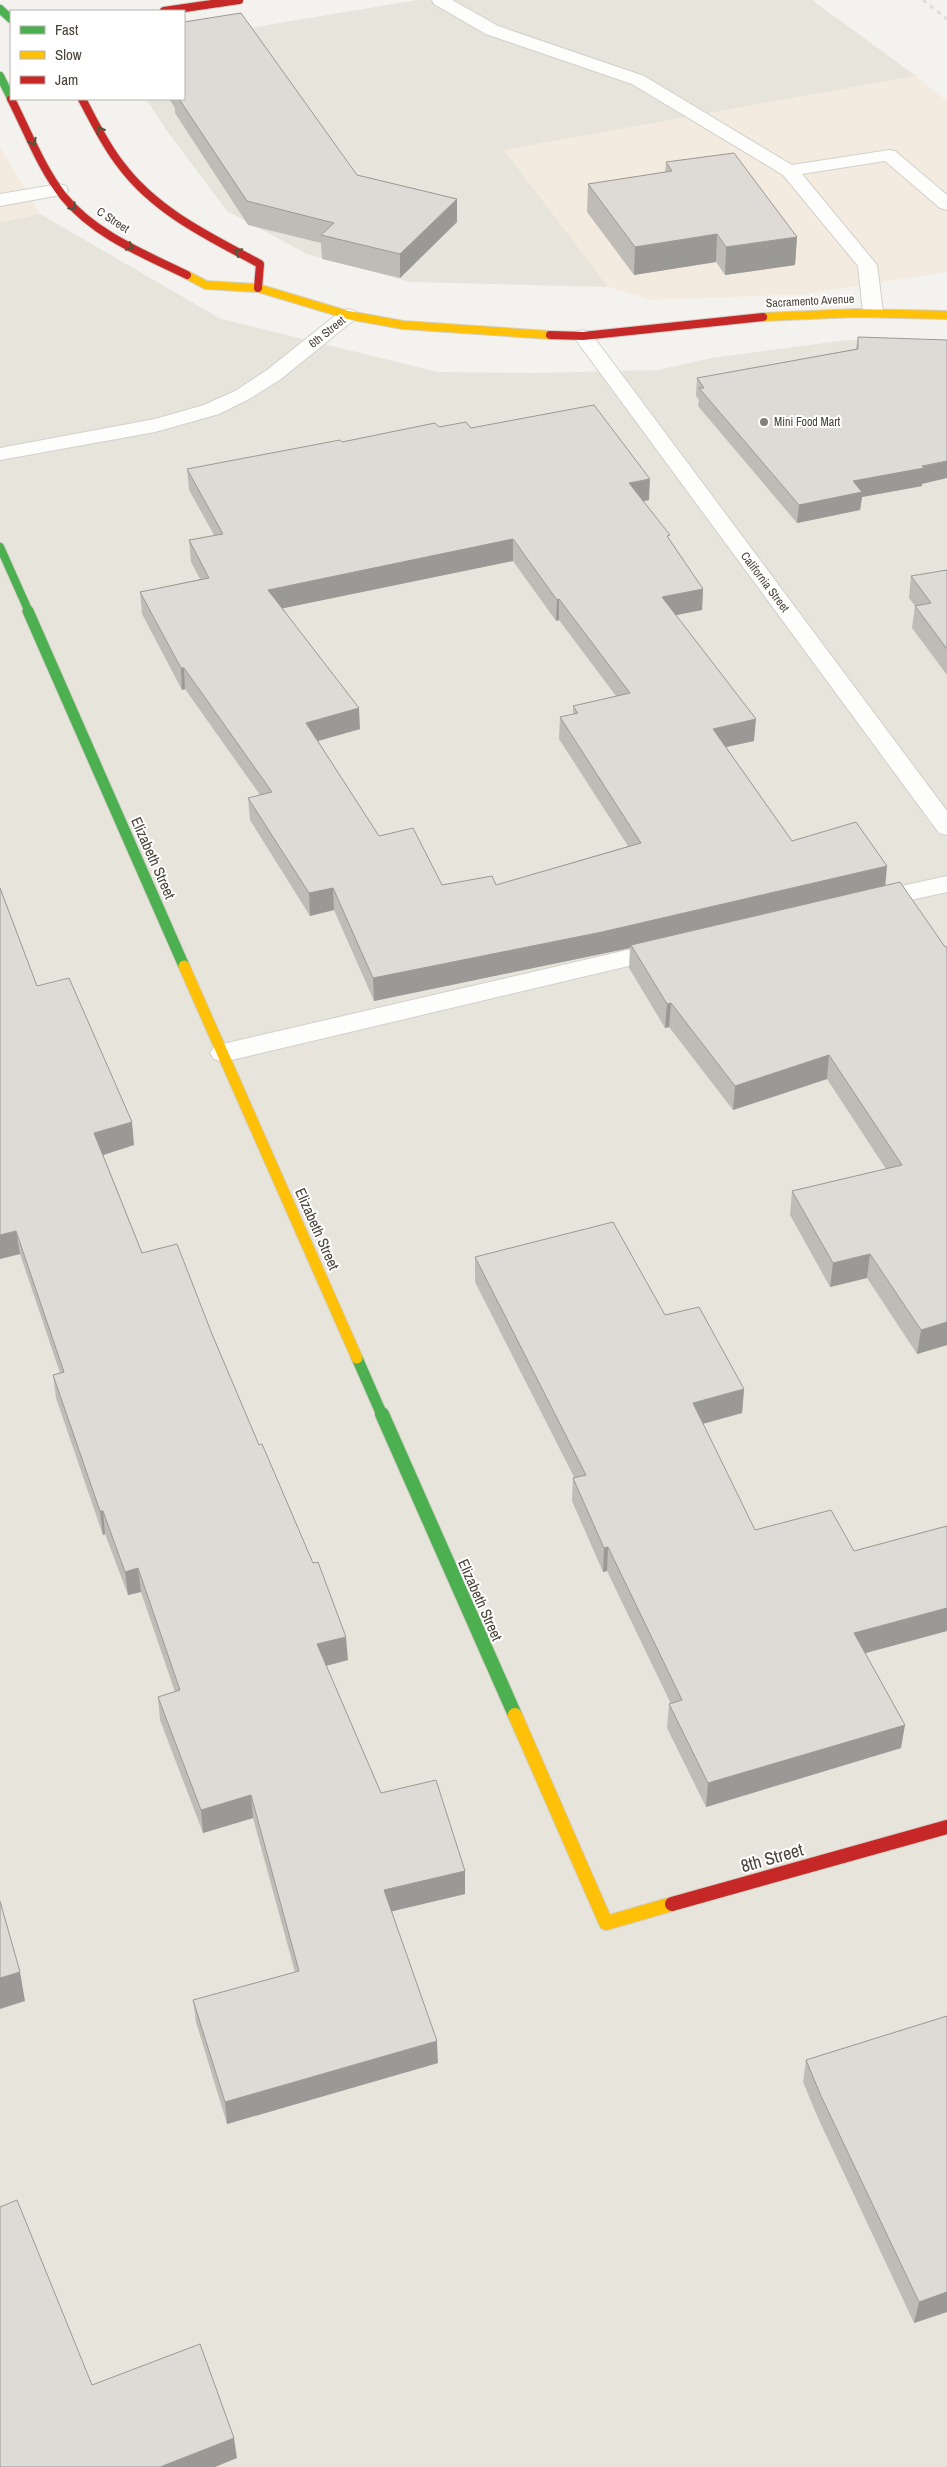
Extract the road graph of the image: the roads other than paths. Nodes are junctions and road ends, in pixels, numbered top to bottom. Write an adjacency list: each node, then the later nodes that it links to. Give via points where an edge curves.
1 (11, 0): 4 (main road)
2 (239, 0): 6 (main road)
3 (440, 0): 12 (street, via 492,30 638,80)
4 (0, 1)
5 (0, 9): 7 (main road)
6 (171, 10)
7 (10, 18)
8 (0, 76): 9 (main road, C Street)
9 (10, 97)
10 (12, 100): 13 (main road, C Street, one-way to 13)
11 (83, 100): 16 (main road, one-way to 11, via 260,264 200,231 137,185 118,161)
12 (789, 171): 15 (street, via 888,155); 17 (street, via 867,265)
13 (59, 190): 14 (street); 16 (main road, C Street, one-way to 16, via 89,222 149,257 206,285)
14 (0, 200)
15 (947, 204)
16 (258, 288): 18 (main road, C Street)
17 (874, 312): 19 (main road, Sacramento Avenue); 20 (main road, Sacramento Avenue, via 774,316)
18 (348, 315): 21 (main road, 6th Street, via 465,332); 22 (street, 6th Street, via 278,372 224,404 149,427)
19 (947, 315)
20 (675, 327): 21 (main road, 6th Street)
21 (583, 336): 24 (street, California Street)
22 (0, 454)
23 (0, 547): 28 (main road, Elizabeth Street)
24 (947, 828)
25 (947, 884): 26 (street)
26 (849, 906)
27 (686, 945): 28 (street)
28 (223, 1053): 30 (main road, Elizabeth Street)
29 (947, 1827): 30 (main road, 8th Street)
30 (606, 1923)

